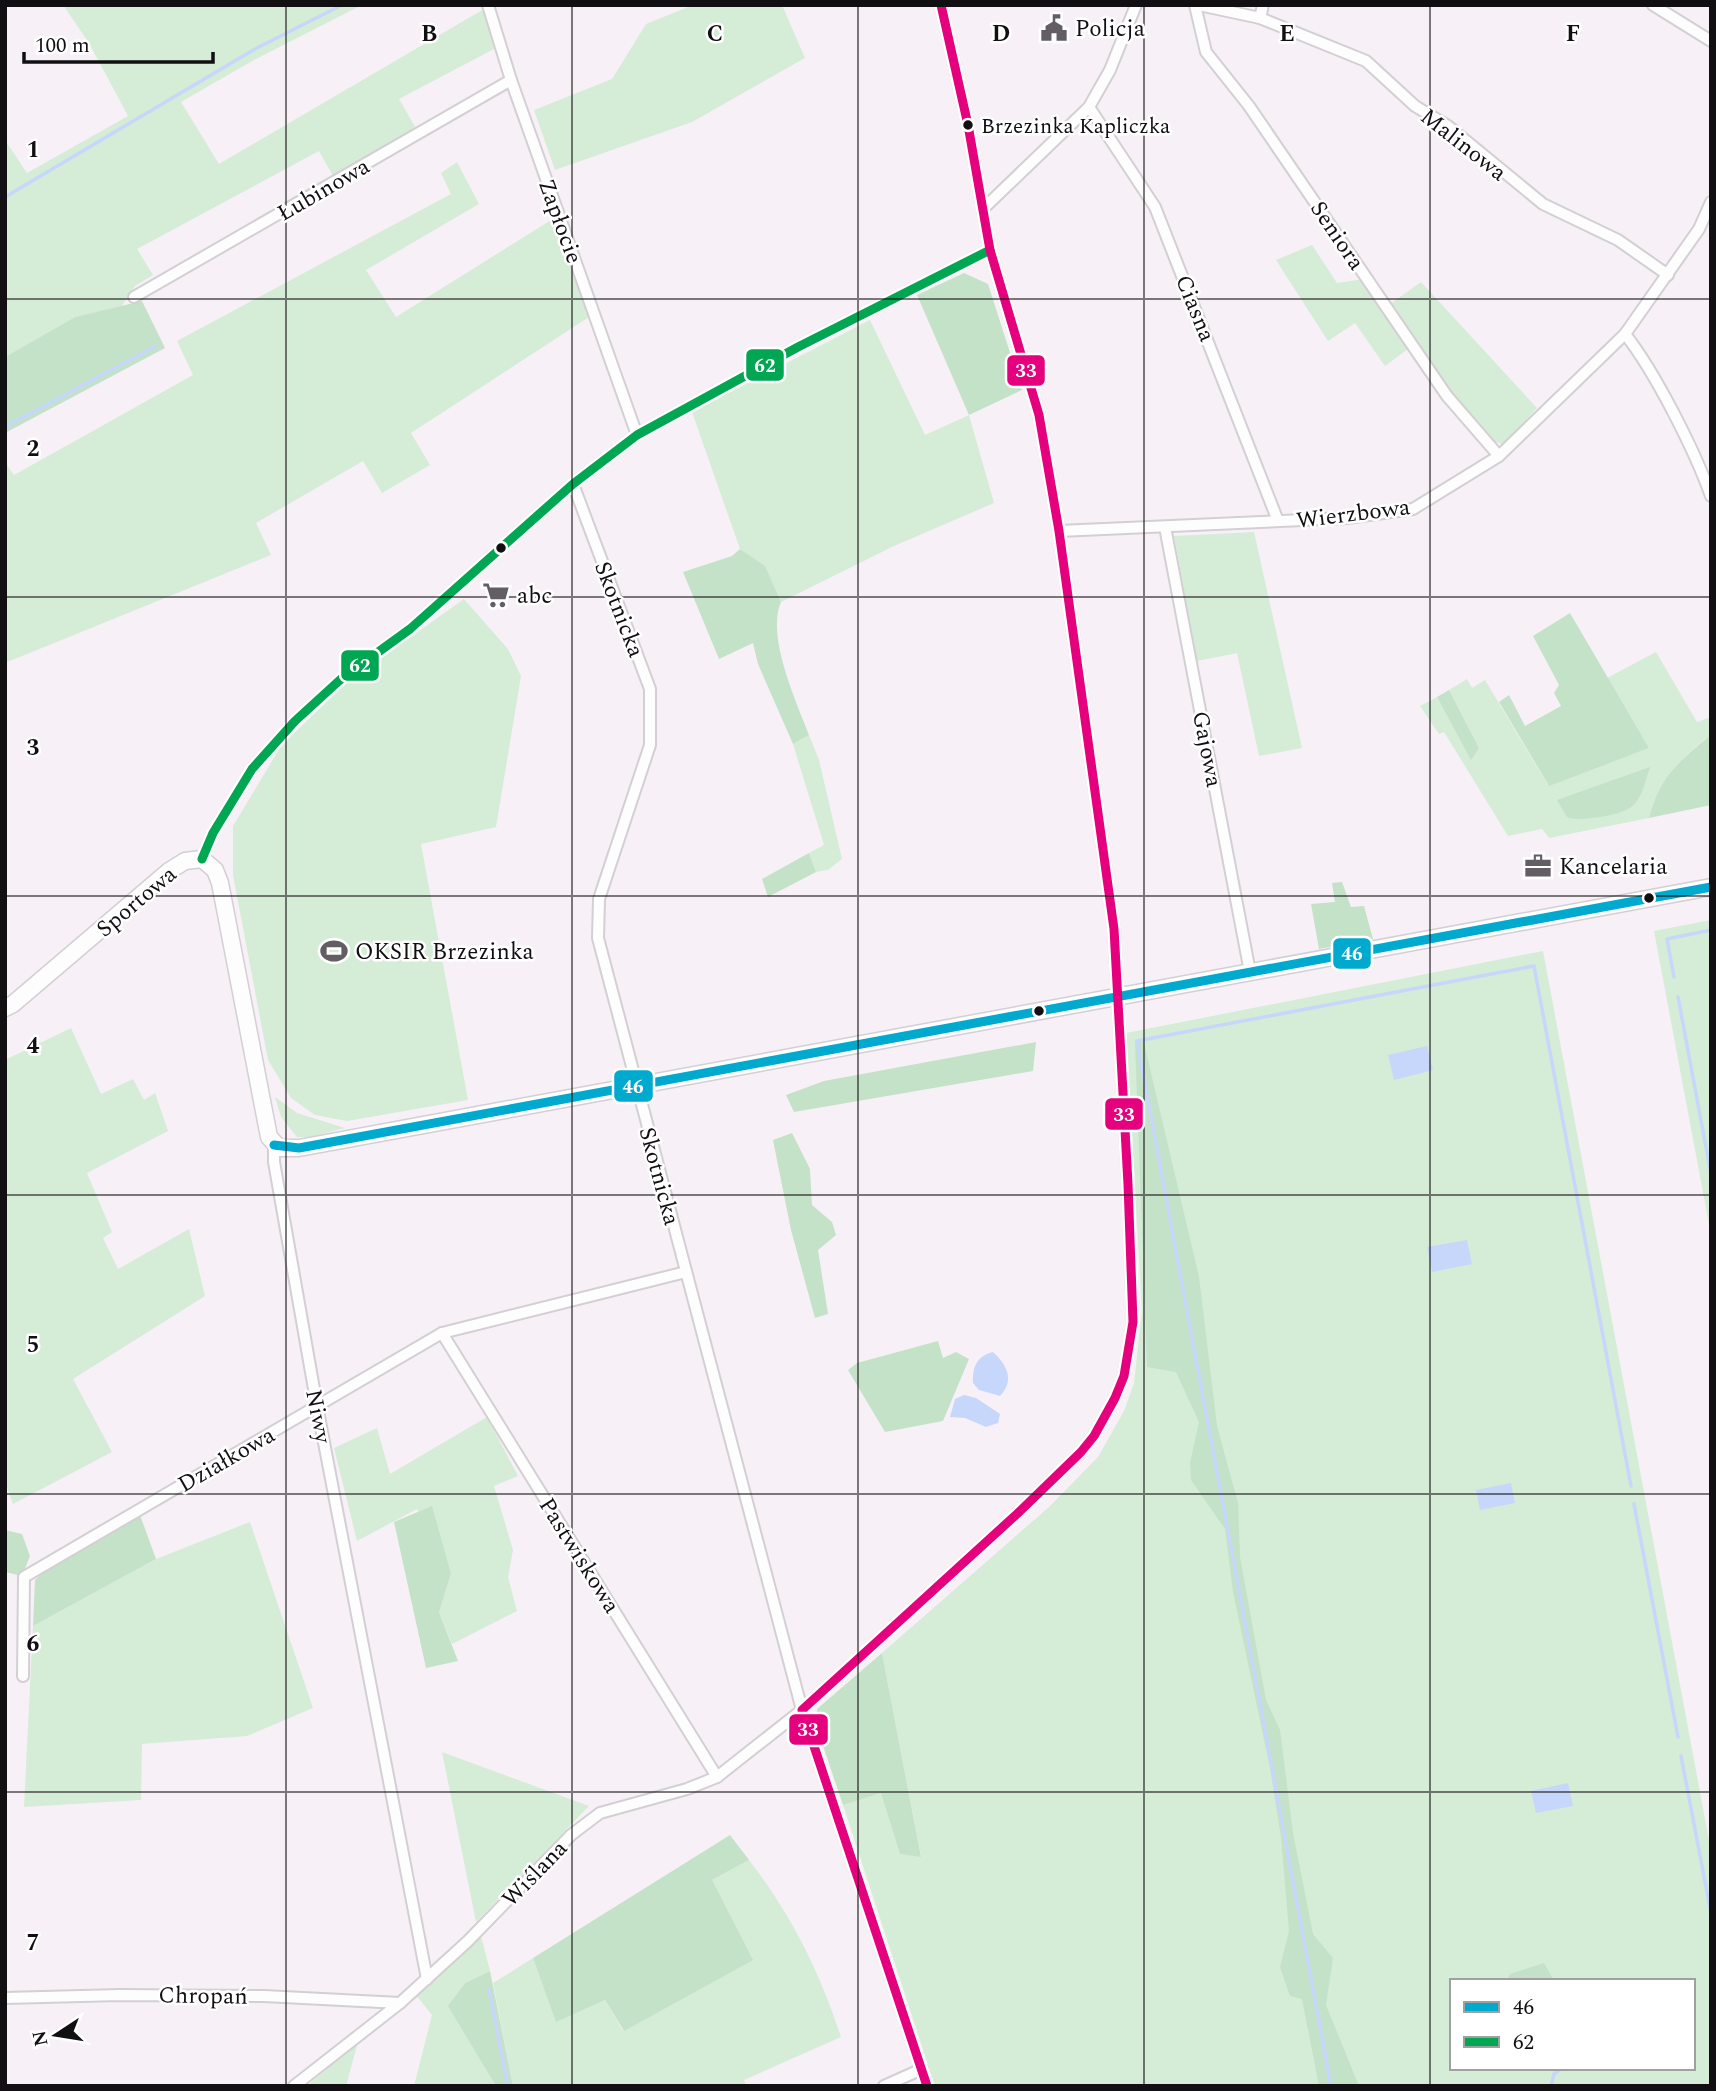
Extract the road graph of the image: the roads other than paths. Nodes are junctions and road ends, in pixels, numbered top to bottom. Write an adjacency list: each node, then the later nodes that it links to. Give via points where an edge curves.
1 (502, 5): 7 (street)
2 (941, 5): 13 (street, Wiślana)
3 (1136, 5): 11 (street, via 1110,70)
4 (1197, 5): 8 (street, Malinowa); 19 (street, Seniora, via 1206,52 1249,106 1447,396)
5 (1263, 5): 8 (street)
6 (1653, 5): 9 (street)
7 (489, 8): 10 (street, Zapłocie)
8 (1260, 18): 15 (street, Malinowa, via 1366,61 1415,106 1448,126 1543,204 1618,240)
9 (1711, 41)
10 (511, 80): 16 (street, Łubinowa); 18 (street, Zapłocie)
11 (1089, 107): 13 (street); 22 (street, Ciasna, via 1155,207)
12 (1711, 202): 15 (street, Wierzbowa)
13 (982, 209): 14 (street, Wiślana)
14 (990, 250): 18 (street, Sportowa); 24 (street, Wiślana, via 1038,415)
15 (1668, 275): 17 (street, Wierzbowa)
16 (134, 297)
17 (1625, 334): 19 (street, Wierzbowa); 21 (street, via 1638,350)
18 (637, 435): 20 (street, Sportowa)
19 (1499, 456): 22 (street, Wierzbowa, via 1413,509)
20 (573, 484): 25 (street, Sportowa, via 410,629 341,679 295,721 252,769); 30 (street, Skotnicka, via 650,689 650,746 599,899 598,925)
21 (1711, 496)
22 (1278, 521): 23 (street, Wierzbowa)
23 (1165, 527): 24 (street, Wierzbowa); 27 (street, Gajowa)
24 (1059, 531): 28 (street, Wiślana, via 1114,929)
25 (202, 859): 29 (street, Sportowa, via 185,861 169,871); 31 (street, Niwy, via 215,870 220,883)
26 (1711, 887): 27 (street)
27 (1250, 971): 28 (street)
28 (1117, 998): 30 (street); 36 (street, Wiślana, via 1133,1322 1124,1376 1115,1398 1094,1437 1054,1480)
29 (5, 1007)
30 (636, 1088): 31 (street, via 299,1148); 32 (street, Skotnicka)
31 (274, 1145): 34 (street, Niwy)
32 (686, 1272): 33 (street, Działkowa); 36 (street, Skotnicka)
33 (442, 1333): 34 (street, Działkowa); 37 (street, Pastwiskowa)
34 (317, 1406): 35 (street, Działkowa, via 24,1577); 38 (street, Niwy)
35 (23, 1676)
36 (802, 1710): 37 (street, Wiślana); 41 (street, Skotnicka)
37 (717, 1777): 38 (street, Wiślana, via 600,1813 571,1835)
38 (427, 1979): 40 (street, Wiślana)
39 (5, 1998): 40 (street, Chropań, via 264,1996)
40 (400, 2003): 42 (street, Wiślana)
41 (922, 2069): 43 (street); 44 (street, Skotnicka)
42 (294, 2086)
43 (884, 2086)
44 (927, 2086)

